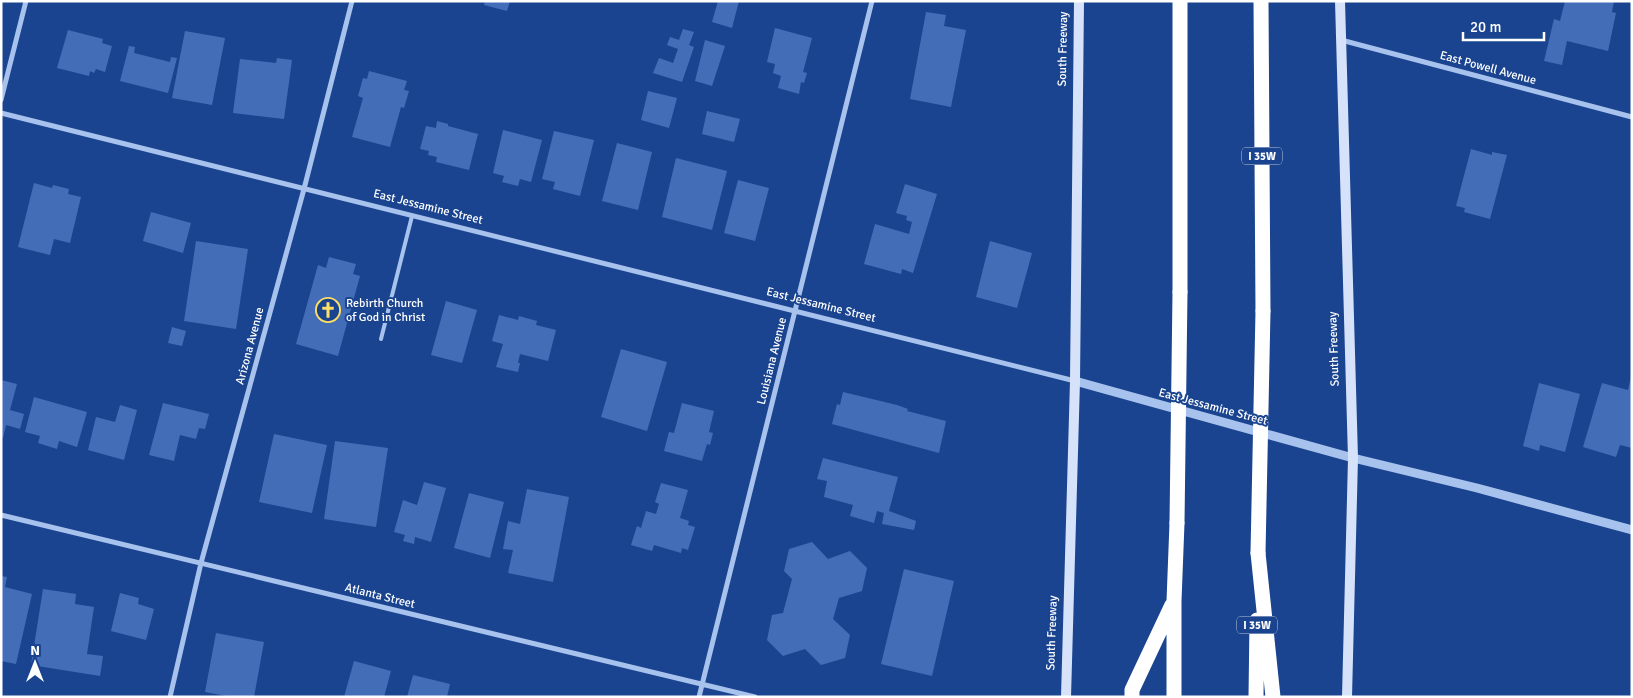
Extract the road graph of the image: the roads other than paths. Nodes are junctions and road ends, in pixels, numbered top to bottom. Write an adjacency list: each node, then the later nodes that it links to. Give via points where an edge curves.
1 (26, 1): 9 (street)
2 (352, 1): 12 (street, Arizona Avenue)
3 (872, 1): 14 (street, Louisiana Avenue)
4 (1079, 1): 16 (main road, South Freeway)
5 (1180, 1): 22 (highway, bridge, via 1180,292)
6 (1261, 1): 20 (highway, I 35W, bridge, via 1263,311)
7 (1340, 1): 8 (main road, South Freeway)
8 (1340, 40): 11 (street, East Powell Avenue); 17 (main road, South Freeway)
9 (1, 100)
10 (1, 113): 12 (street, East Jessamine Street)
11 (1632, 117)
12 (304, 189): 13 (street, East Jessamine Street); 21 (street, Arizona Avenue)
13 (412, 216): 14 (street, East Jessamine Street); 15 (lane)
14 (795, 311): 16 (street, East Jessamine Street); 23 (street, Louisiana Avenue)
15 (382, 339)
16 (1075, 381): 17 (street, East Jessamine Street); 27 (main road, South Freeway)
17 (1353, 458): 19 (street, East Jessamine Street); 32 (main road, South Freeway)
18 (1, 515): 21 (street, Atlanta Street)
19 (1632, 530)
20 (1258, 554): 30 (highway, I 35W); 31 (highway)
21 (201, 563): 23 (street, Atlanta Street); 24 (street, Arizona Avenue)
22 (1174, 601): 28 (highway, via 1132,690); 29 (highway)
23 (702, 684): 25 (street, Louisiana Avenue); 26 (street, Atlanta Street)
24 (170, 697)
25 (699, 697)
26 (755, 697)
27 (1066, 697)
28 (1132, 697)
29 (1174, 697)
30 (1256, 697)
31 (1274, 697)
32 (1347, 697)

